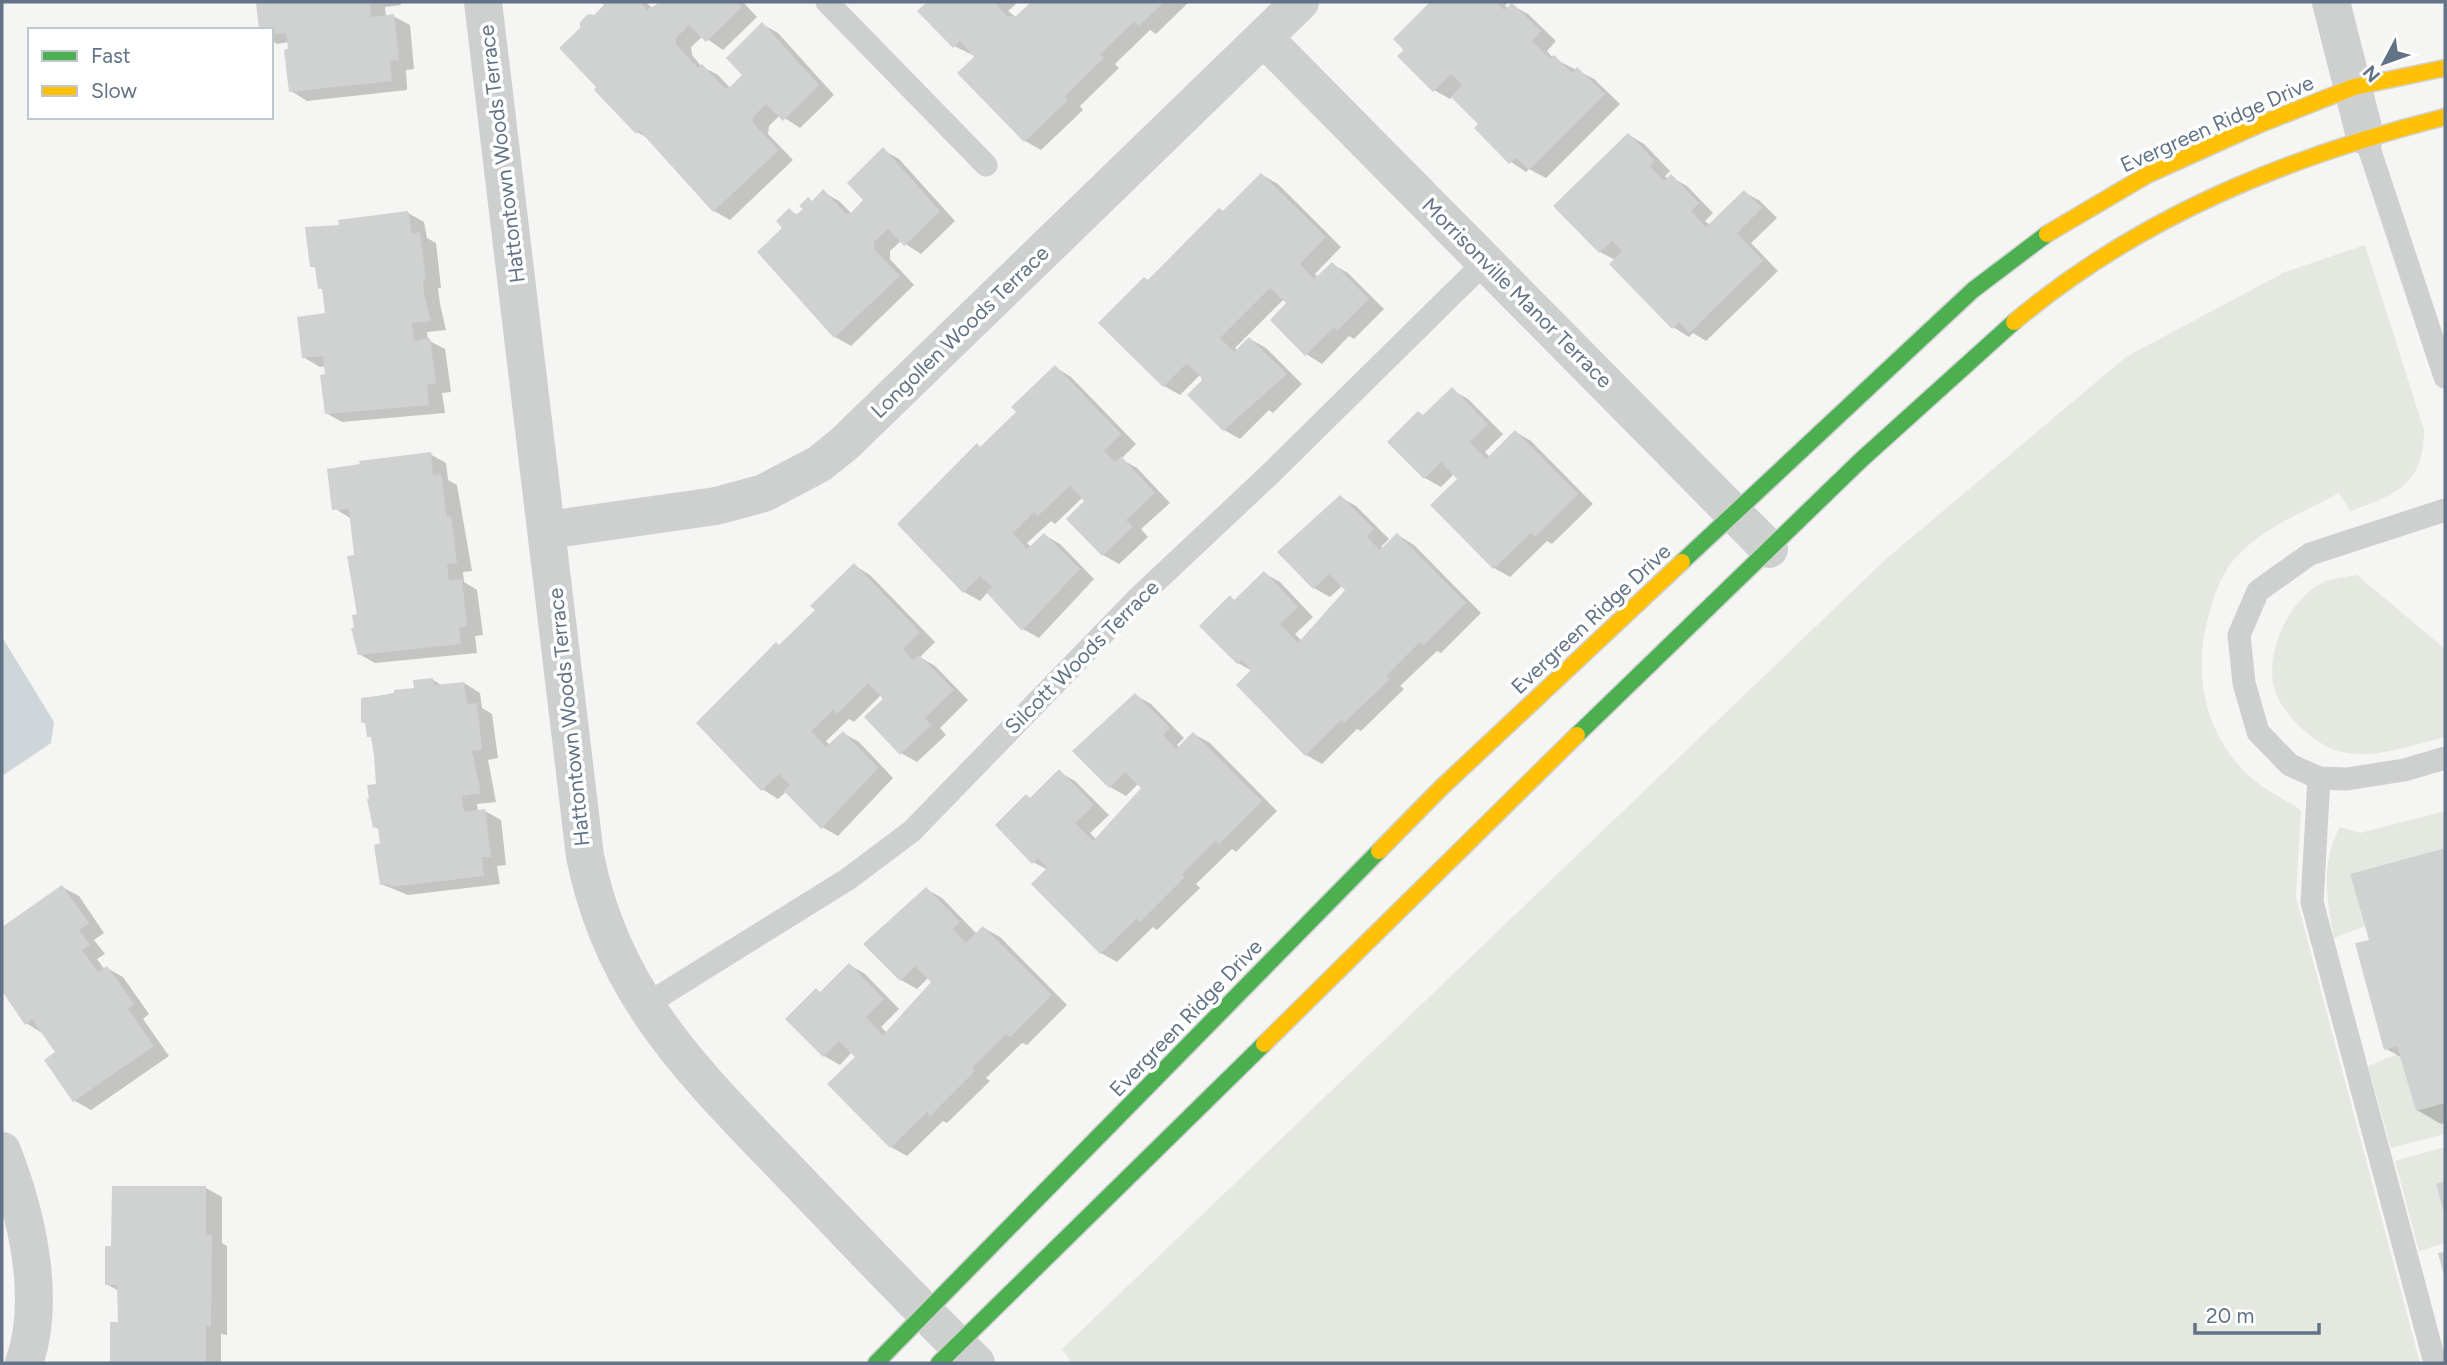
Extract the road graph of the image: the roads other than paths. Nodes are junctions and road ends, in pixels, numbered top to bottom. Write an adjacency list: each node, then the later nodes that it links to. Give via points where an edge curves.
1 (484, 2): 15 (street, Hattontown Woods Terrace)
2 (1300, 2): 5 (street, Longollen Woods Terrace)
3 (2331, 2): 7 (street)
4 (833, 4): 10 (lane)
5 (1264, 38): 11 (street, Morrisonville Manor Terrace); 15 (street, Longollen Woods Terrace, via 820,464 764,493 716,506)
6 (2445, 68): 7 (street, Evergreen Ridge Drive)
7 (2354, 88): 9 (street); 14 (street, Evergreen Ridge Drive, via 2147,175 2051,231 1973,290)
8 (2445, 117): 9 (street)
9 (2365, 136): 12 (lane); 16 (street, via 2203,199 2121,243 2054,288 1931,395)
10 (986, 165)
11 (1485, 262): 14 (street, Morrisonville Manor Terrace); 19 (lane, Silcott Woods Terrace, via 1137,600 912,831 848,879)
12 (2445, 377)
13 (2445, 510): 18 (lane, via 2310,554 2258,591 2239,635 2244,683 2258,732 2290,765)
14 (1735, 513): 16 (street, Morrisonville Manor Terrace); 21 (street, Evergreen Ridge Drive, via 1441,788)
15 (548, 530): 19 (street, Hattontown Woods Terrace, via 584,856 604,928)
16 (1769, 549): 22 (street, via 1378,929)
17 (2445, 758): 18 (lane, via 2404,770 2347,779)
18 (2319, 778): 25 (lane, via 2312,902)
19 (644, 1006): 21 (street, Hattontown Woods Terrace, via 689,1067)
20 (2, 1151): 23 (street, via 28,1232 34,1310)
21 (926, 1314): 22 (street, Hattontown Woods Terrace); 24 (street, Evergreen Ridge Drive)
22 (958, 1357)
23 (24, 1363)
24 (876, 1363)
25 (2435, 1363)

